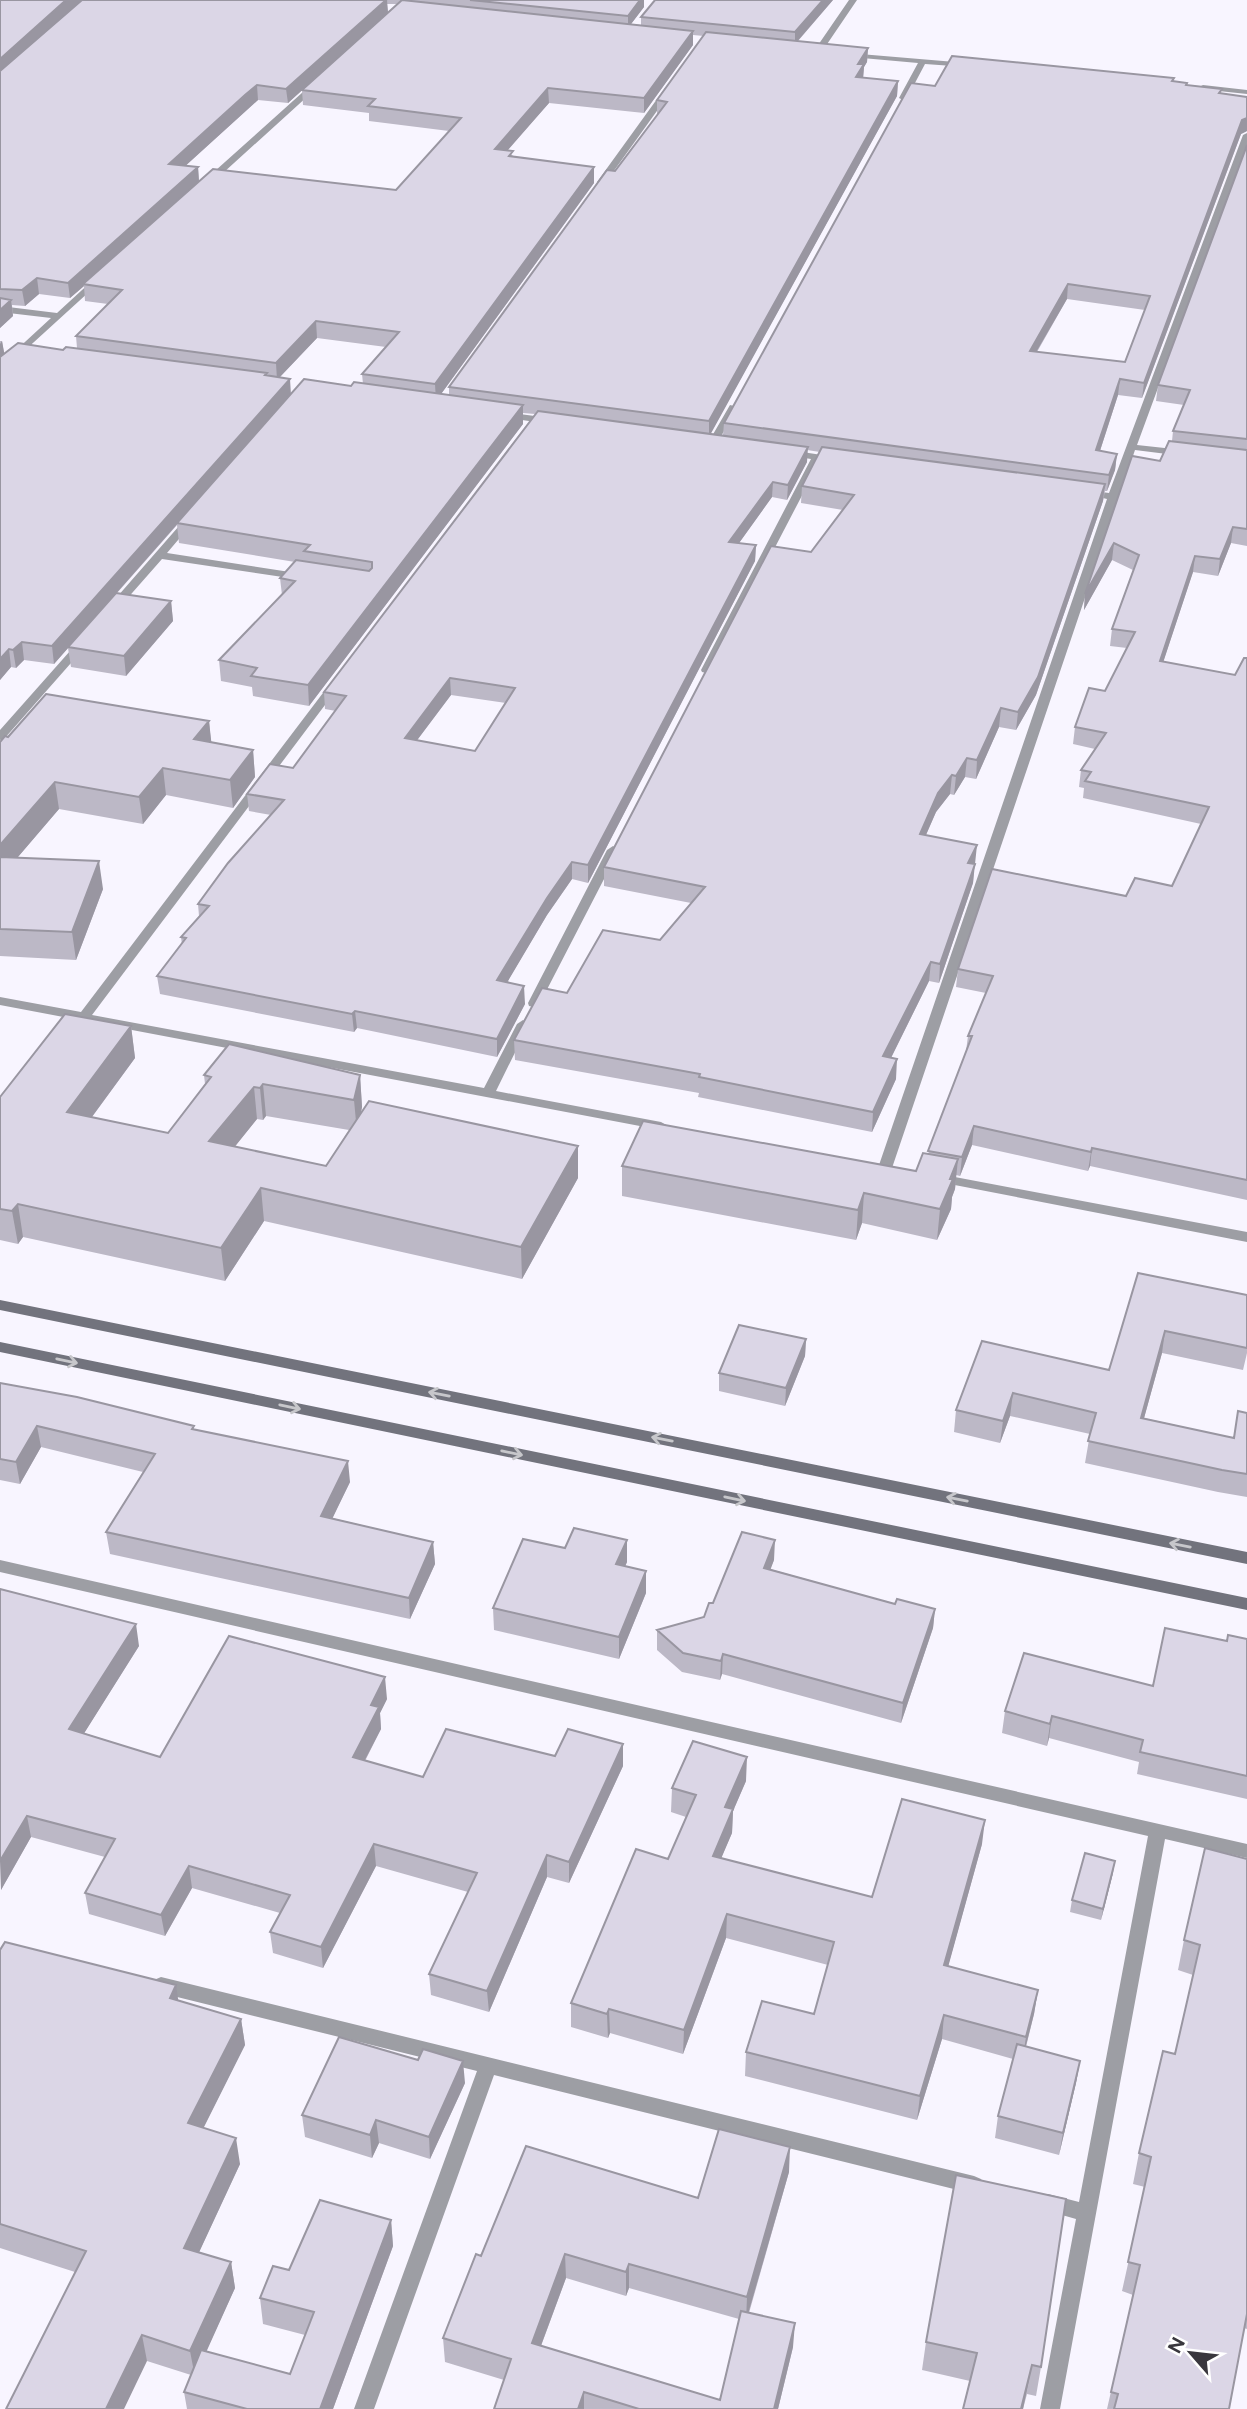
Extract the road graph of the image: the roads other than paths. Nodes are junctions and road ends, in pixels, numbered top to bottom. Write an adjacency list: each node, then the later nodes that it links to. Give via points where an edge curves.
1 (853, 0): 3 (street)
2 (805, 50): 3 (street)
3 (818, 51): 4 (street)
4 (831, 53)
5 (844, 54): 6 (street)
6 (923, 61): 7 (street); 12 (street)
7 (977, 66)
8 (328, 74): 14 (street)
9 (671, 85): 15 (street)
10 (1193, 87): 11 (street)
11 (1247, 92)
12 (897, 109)
13 (1247, 135): 30 (street)
14 (204, 186)
15 (591, 196)
16 (100, 279): 18 (street)
17 (0, 309): 18 (street)
18 (58, 316): 19 (street)
19 (21, 351): 20 (street); 21 (street)
20 (34, 353)
21 (0, 370)
22 (739, 395): 28 (street)
23 (494, 414): 24 (street)
24 (535, 419): 25 (street); 26 (street)
25 (563, 423)
26 (527, 430)
27 (699, 441): 28 (street)
28 (713, 443): 29 (street)
29 (726, 444)
30 (1131, 447): 32 (street); 36 (street)
31 (778, 452): 33 (street)
32 (1196, 455)
33 (817, 457): 34 (street); 43 (street)
34 (844, 461)
35 (1072, 491): 36 (street)
36 (1113, 497): 50 (street)
37 (196, 514): 38 (street)
38 (159, 555): 39 (street); 40 (street)
39 (311, 578)
40 (106, 616)
41 (89, 636): 44 (street)
42 (343, 674): 47 (street)
43 (703, 677)
44 (0, 737)
45 (621, 836): 48 (street)
46 (0, 1001): 47 (street)
47 (84, 1017): 48 (street)
48 (488, 1093): 49 (street)
49 (680, 1129)
50 (885, 1168)
51 (925, 1176): 52 (street)
52 (1247, 1237)
53 (0, 1305): 55 (main road, one-way to 53)
54 (0, 1347): 57 (main road, one-way to 57)
55 (1247, 1558)
56 (0, 1566): 58 (street)
57 (1247, 1604)
58 (1158, 1831): 59 (street); 64 (street)
59 (1247, 1851)
60 (149, 1982): 61 (street)
61 (488, 2067): 62 (street); 65 (street)
62 (991, 2190)
63 (1032, 2200): 64 (street)
64 (1086, 2213): 66 (street)
65 (364, 2409)
66 (1050, 2409)

